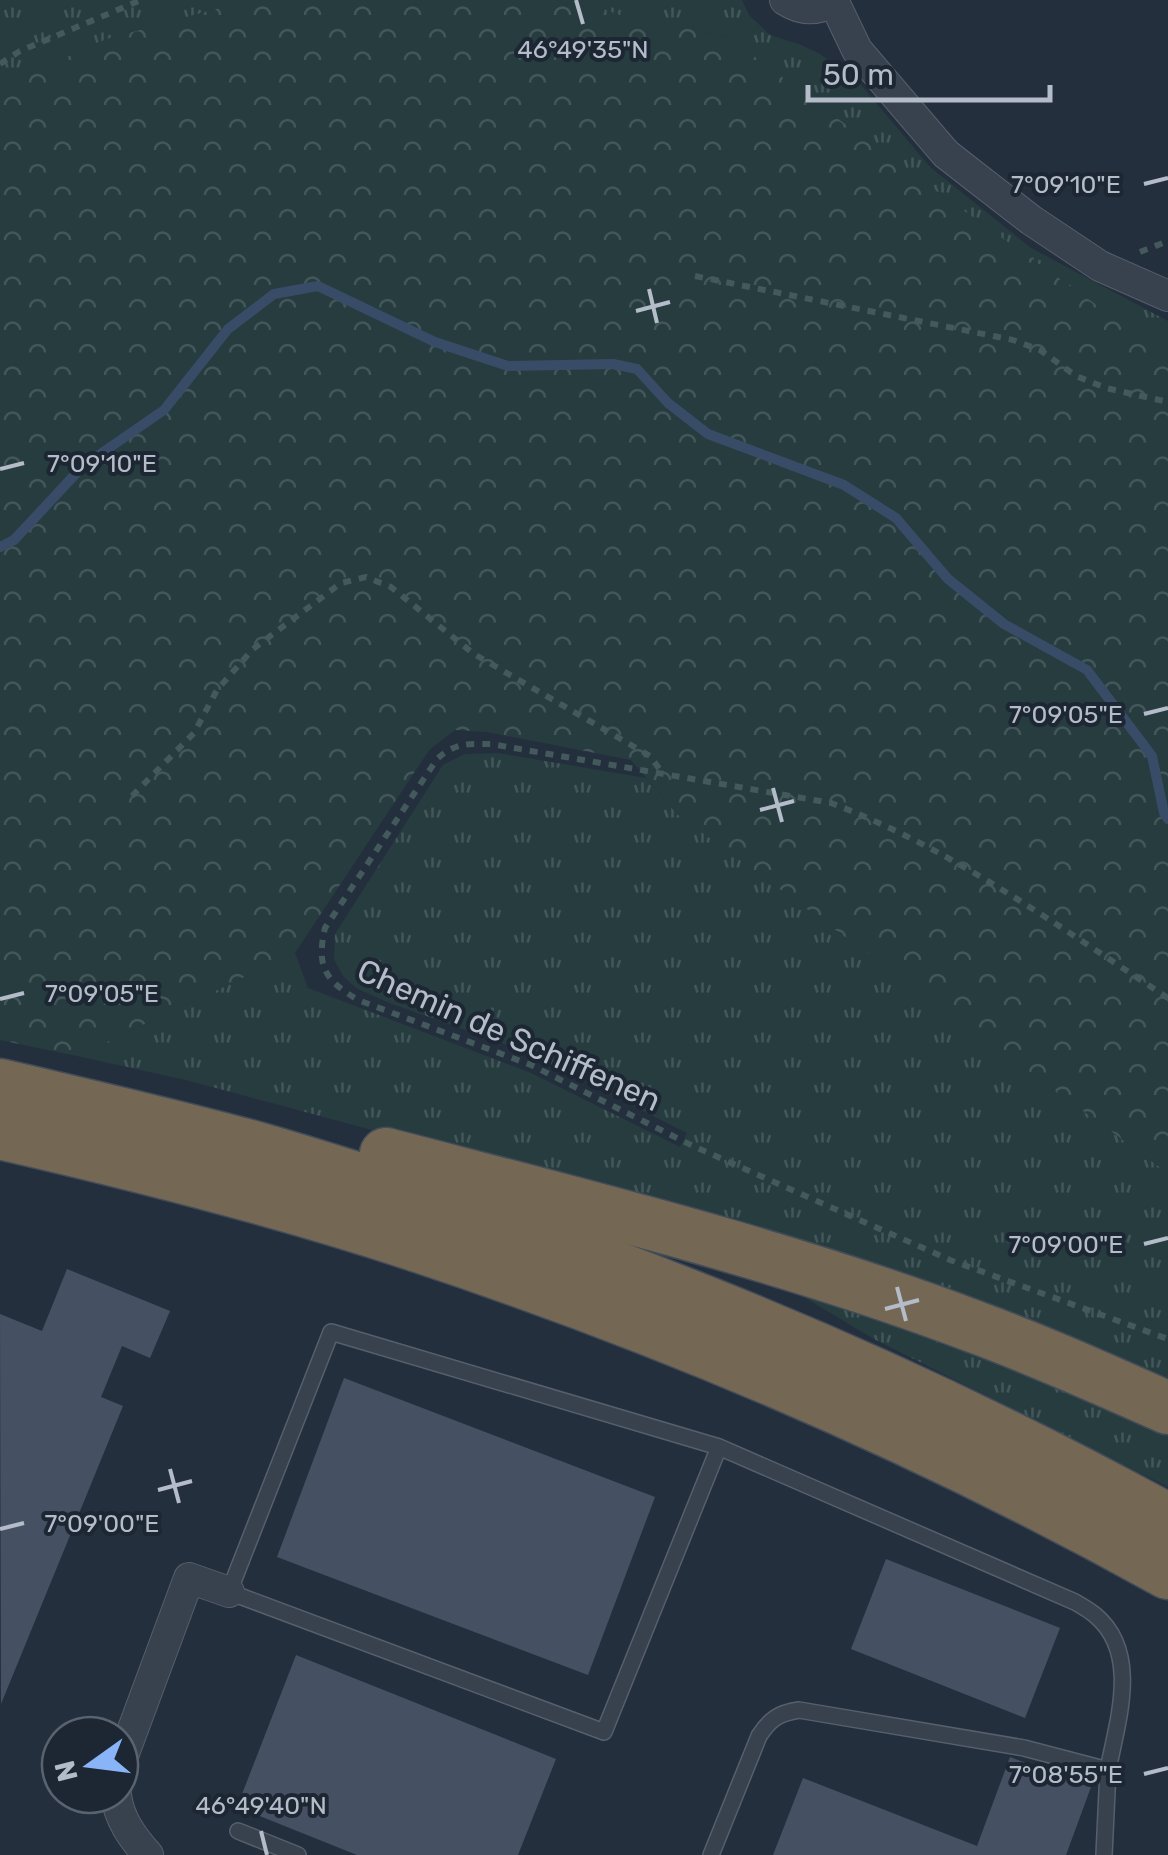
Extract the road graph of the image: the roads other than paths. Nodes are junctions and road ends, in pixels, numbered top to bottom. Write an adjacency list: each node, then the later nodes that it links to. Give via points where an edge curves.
1 (785, 0): 2 (street, via 809,10)
2 (835, 1): 3 (street, via 858,50 946,154 1100,266)
3 (1168, 296)
4 (0, 1084): 6 (highway, via 364,1148 566,1201 904,1301); 8 (highway, via 258,1149 609,1264 916,1393)
5 (0, 1133): 9 (highway, via 330,1219 658,1333 899,1436)
6 (1168, 1408)
7 (719, 1447): 10 (lane, via 331,1332); 10 (lane, via 604,1732); 12 (lane, via 1097,1616 1114,1638 1123,1670)
8 (1168, 1520)
9 (1168, 1573)
10 (230, 1592): 11 (street, via 189,1578)
11 (138, 1715)
12 (1108, 1770): 17 (lane, via 1024,1748 781,1712 759,1736); 18 (lane)
13 (120, 1815): 15 (street)
14 (238, 1831): 16 (lane)
15 (148, 1855)
16 (298, 1855)
17 (711, 1855)
18 (1104, 1855)

